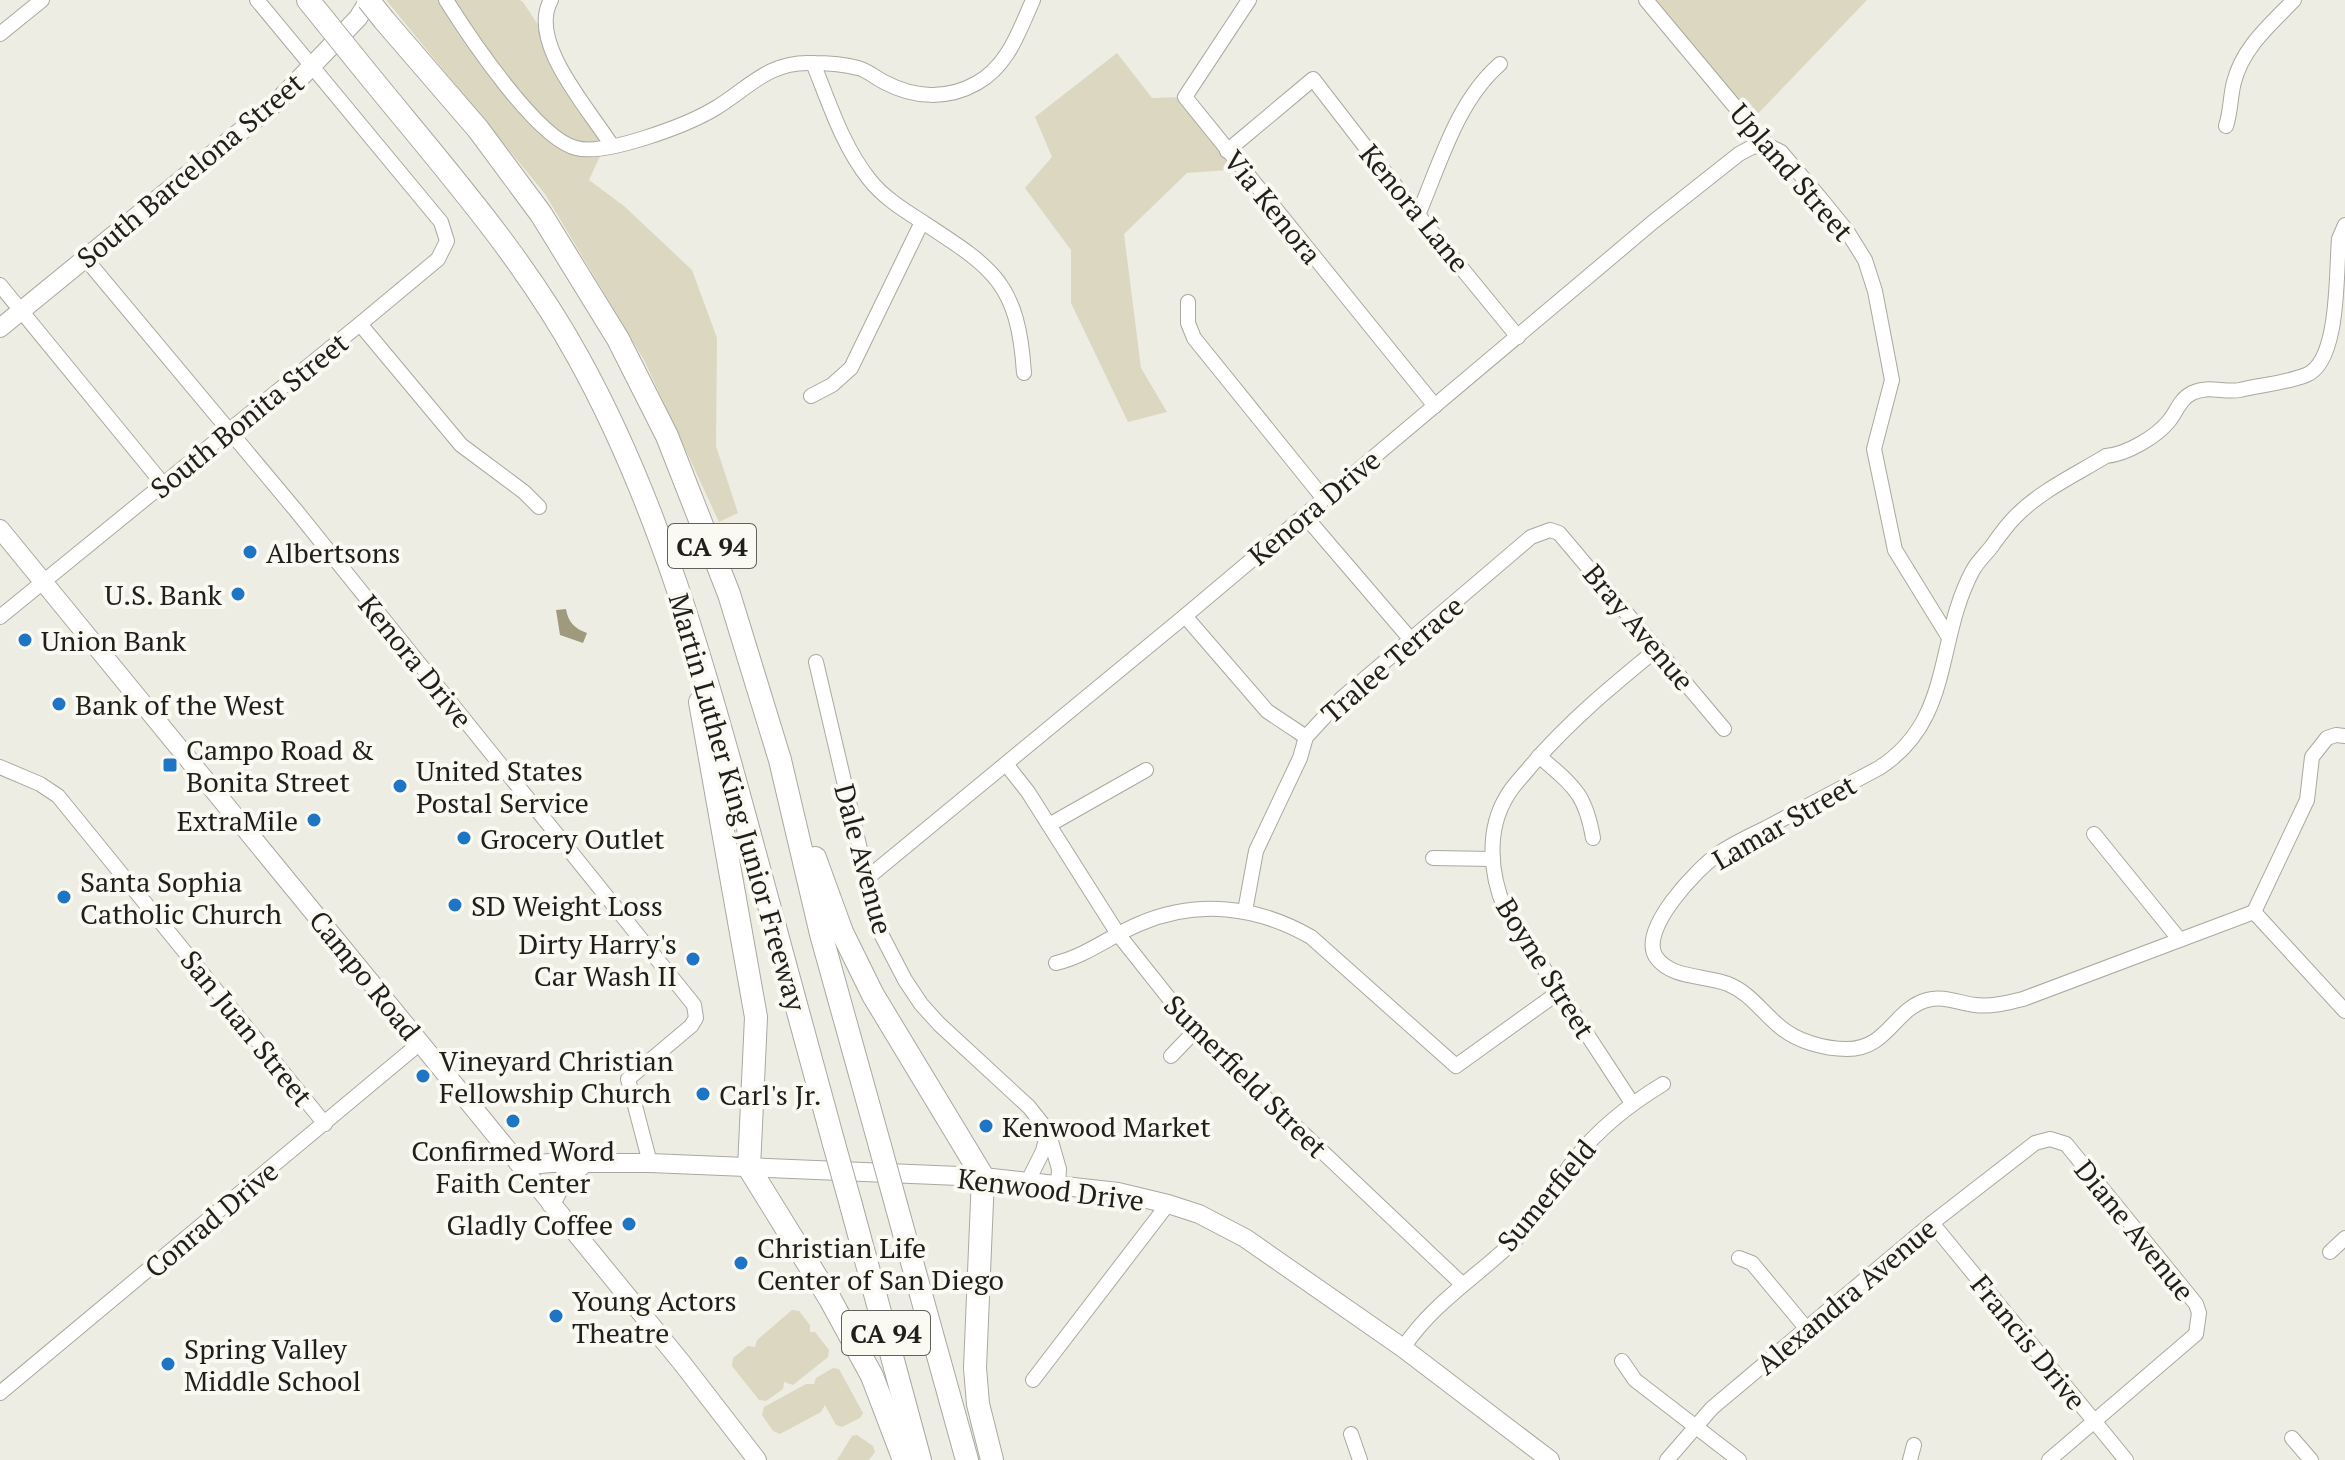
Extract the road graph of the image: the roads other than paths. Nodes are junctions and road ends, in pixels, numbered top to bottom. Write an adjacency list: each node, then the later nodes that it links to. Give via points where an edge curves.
1 (42, 0): 11 (street)
2 (257, 0): 14 (street)
3 (308, 0): 40 (highway, Martin Luther King Junior Freeway / CA 94, bridge, via 510,251 578,357 631,467)
4 (368, 0): 14 (main road, South Barcelona Street); 51 (highway, Martin Luther King Junior Freeway / CA 94, bridge, via 523,190 618,339 667,436 710,543)
5 (446, 0): 17 (street, via 494,71 553,137 582,149)
6 (551, 0): 17 (street, via 545,27 551,54)
7 (1033, 0): 12 (street, via 1000,64 978,83 945,96 915,94 860,68)
8 (1249, 0): 18 (street, Via Kenora, via 1185,97)
9 (1646, 0): 16 (street, Upland Street)
10 (2294, 0): 15 (street, via 2241,61)
11 (0, 34)
12 (813, 63): 17 (street, via 793,63 763,74 714,109); 20 (street, via 844,138 869,180)
13 (1500, 64): 19 (street, via 1464,108)
14 (313, 67): 22 (main road, South Barcelona Street); 26 (street, South Bonita Street, via 441,222 447,241 438,259)
15 (2226, 126)
16 (1767, 145): 28 (street, Kenora Drive, via 1739,154); 43 (street, Upland Street, via 1781,152 1865,260 1892,380 1874,449 1895,550)
17 (612, 146)
18 (1227, 151): 19 (street, Kenora Lane, via 1313,79); 31 (street, Via Kenora)
19 (1418, 215): 28 (street, Kenora Lane)
20 (922, 222): 29 (street, via 979,260 1005,290 1019,324); 30 (street, via 851,368)
21 (2345, 225): 43 (street, Lamar Street, via 2324,358 2308,374 2234,391 2192,393 2151,437 2106,456 2042,494 2015,517 1974,568)
22 (85, 258): 25 (main road, South Barcelona Street); 32 (street)
23 (0, 285): 25 (street)
24 (1188, 302): 34 (street, via 1194,338)
25 (22, 311): 27 (main road, South Barcelona Street); 33 (street)
26 (360, 324): 32 (street, South Bonita Street); 35 (street, via 461,445)
27 (0, 328)
28 (1518, 337): 31 (street, Kenora Drive)
29 (1024, 373)
30 (811, 396)
31 (1435, 406): 34 (street, Kenora Drive)
32 (227, 430): 33 (street, South Bonita Street); 77 (street, Kenora Drive, via 694,1005 691,1026 628,1079)
33 (163, 484): 39 (street, South Bonita Street)
34 (1324, 499): 36 (street, Kenora Drive)
35 (539, 507)
36 (1305, 516): 41 (street, Kenora Drive); 44 (street)
37 (0, 529): 39 (main road, Campo Road)
38 (1550, 530): 44 (street, Tralee Terrace, via 1531,537); 45 (street, Bray Avenue, via 1559,533)
39 (43, 582): 42 (street, South Bonita Street); 69 (main road, Campo Road)
40 (685, 611): 79 (highway, via 756,1017); 102 (highway, Martin Luther King Junior Freeway / CA 94, bridge)
41 (1185, 616): 49 (street, via 1267,711); 52 (street, Kenora Drive)
42 (0, 617)
43 (1948, 636): 64 (street, Lamar Street, via 1938,690 1905,748 1879,768 1717,854 1656,924 1651,938 1657,959 1686,975 1742,990 1795,1038 1844,1049 1878,1041 1923,1001 2003,1004)
44 (1412, 641): 49 (street, Tralee Terrace, via 1342,698)
45 (1657, 649): 47 (street, Bray Avenue); 50 (street, Boyne Street, via 1580,713)
46 (816, 662): 60 (street, Dale Avenue)
47 (1724, 729)
48 (2345, 736): 62 (street, via 2327,738 2312,757 2307,800)
49 (1306, 737): 61 (street, Tralee Terrace, via 1256,851)
50 (1539, 756): 57 (street, via 1584,801); 59 (street, Boyne Street, via 1507,795 1497,819)
51 (780, 760): 80 (highway, via 842,932 873,995); 103 (highway, Martin Luther King Junior Freeway / CA 94, bridge, via 821,934)
52 (1006, 764): 55 (street, Sumerfield Street); 60 (street, Kenora Drive)
53 (0, 767): 73 (street, San Juan Street, via 58,796)
54 (1146, 770): 55 (street)
55 (1049, 825): 63 (street, Sumerfield Street)
56 (2094, 834): 64 (street)
57 (1593, 838)
58 (1433, 858): 59 (street)
59 (1493, 859): 66 (street, Boyne Street, via 1505,909)
60 (866, 879): 74 (street, Dale Avenue, via 879,930 921,1004)
61 (1245, 911): 63 (street, via 1184,911); 66 (street, via 1311,937 1456,1066)
62 (2254, 912): 64 (street, Lamar Street); 67 (street)
63 (1118, 934): 65 (street); 68 (street, Sumerfield Street)
64 (2179, 939)
65 (1056, 963)
66 (1559, 992): 72 (street, Boyne Street)
67 (2345, 1011)
68 (1195, 1031): 70 (street); 89 (street, Sumerfield Street)
69 (420, 1043): 73 (street, Conrad Drive); 78 (main road, Campo Road)
70 (1171, 1056)
71 (1663, 1084): 72 (street, Sumerfield)
72 (1632, 1103): 89 (street, Sumerfield, via 1576,1158 1514,1241)
73 (325, 1124): 94 (street, Conrad Drive)
74 (1048, 1131): 81 (street); 82 (street, Dale Avenue, via 1059,1169)
75 (2035, 1143): 85 (street, Alexandra Avenue); 95 (street, Diane Avenue, via 2050,1139 2066,1144 2199,1313 2196,1334)
76 (585, 1163): 77 (main road, Kenwood Drive); 78 (main road, Kenwood Drive); 83 (main road, via 563,1181)
77 (650, 1163): 79 (main road, Kenwood Drive)
78 (521, 1166): 83 (main road, Campo Road)
79 (749, 1168): 80 (main road, Kenwood Drive); 101 (highway, via 872,1376)
80 (983, 1177): 81 (main road, Kenwood Drive); 104 (highway, via 975,1368)
81 (1027, 1183): 82 (main road, Kenwood Drive)
82 (1058, 1186): 84 (main road, Kenwood Drive)
83 (551, 1204): 100 (main road, Campo Road)
84 (1168, 1204): 91 (main road, Kenwood Drive, via 1245,1238); 93 (street)
85 (1932, 1223): 90 (street, Alexandra Avenue); 95 (street, Francis Drive)
86 (2345, 1238): 87 (street)
87 (2330, 1252)
88 (1739, 1258): 90 (street, via 1752,1263)
89 (1462, 1284): 91 (street, Sumerfield)
90 (1806, 1328): 96 (street, Alexandra Avenue)
91 (1403, 1348): 106 (main road, Kenwood Drive)
92 (1622, 1361): 96 (street, via 1635,1380)
93 (1033, 1380)
94 (0, 1393)
95 (2094, 1422): 110 (street); 111 (street, Francis Drive)
96 (1696, 1427): 107 (street, Alexandra Avenue); 108 (street)
97 (1351, 1434): 105 (street)
98 (2292, 1438): 112 (street)
99 (1914, 1445): 109 (street)
100 (757, 1460)
101 (904, 1460)
102 (920, 1460)
103 (967, 1460)
104 (992, 1460)
105 (1360, 1460)
106 (1550, 1460)
107 (1667, 1460)
108 (1739, 1460)
109 (1910, 1460)
110 (2049, 1460)
111 (2126, 1460)
112 (2311, 1460)

